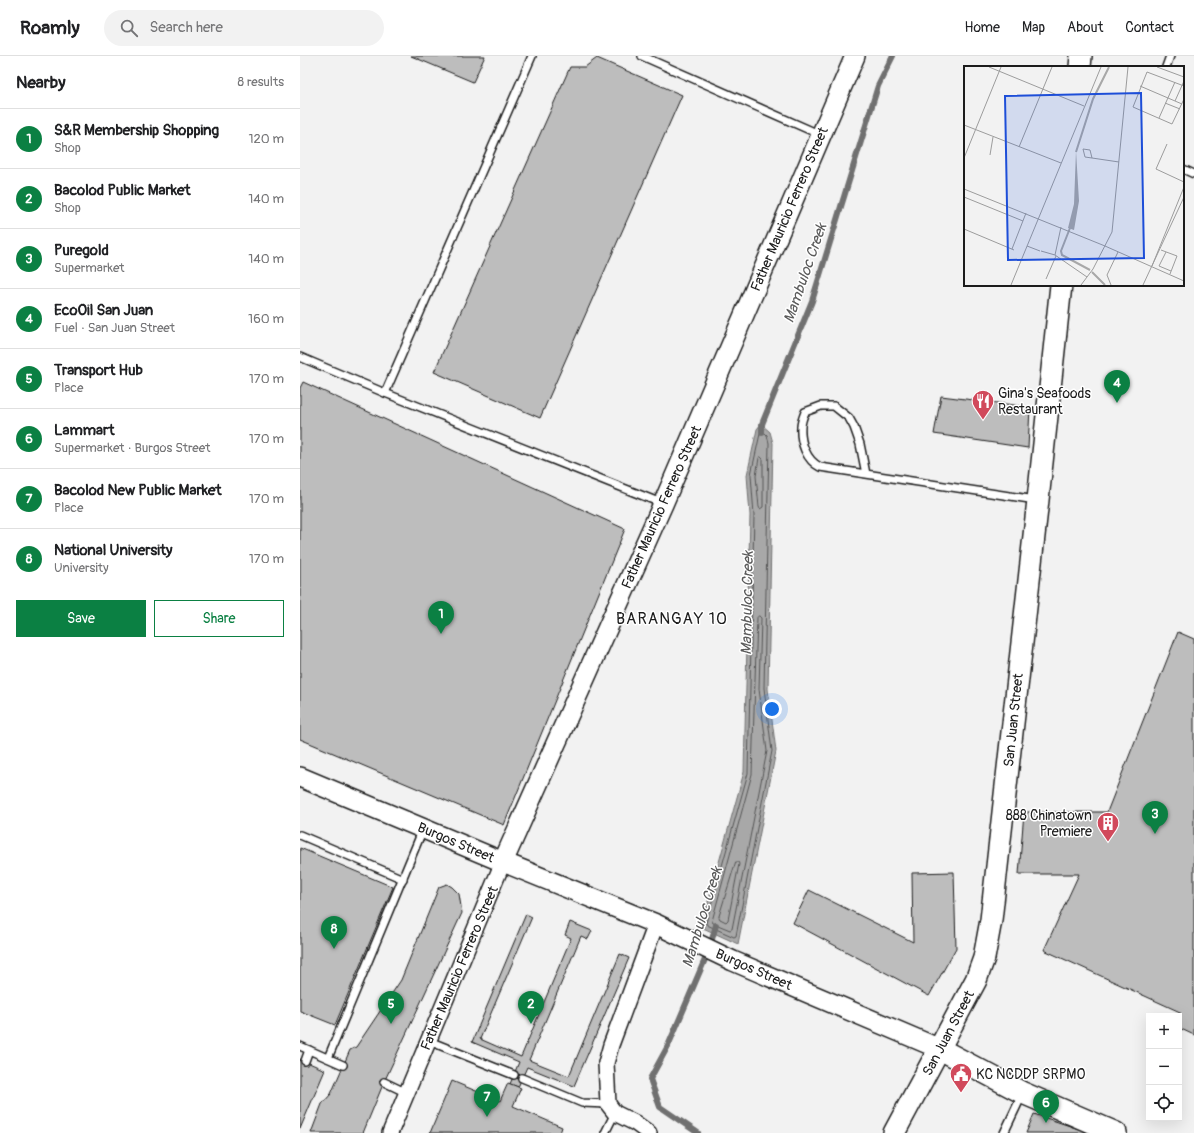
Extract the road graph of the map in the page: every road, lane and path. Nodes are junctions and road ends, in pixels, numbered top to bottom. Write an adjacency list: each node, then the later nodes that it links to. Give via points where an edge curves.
1 (532, 56): 13 (lane)
2 (642, 56): 8 (lane)
3 (855, 56): 8 (street, Father Mauricio Ferrero Street)
4 (1081, 56): 6 (main road)
5 (1170, 56): 7 (lane)
6 (1080, 66)
7 (1166, 66)
8 (821, 135): 16 (street, Father Mauricio Ferrero Street)
9 (1184, 169): 10 (lane)
10 (1194, 174)
11 (1061, 286): 15 (main road, San Juan Street)
12 (300, 357): 13 (lane)
13 (385, 394): 16 (lane)
14 (866, 474): 14 (lane, via 815,465 807,456 802,439 801,427 805,412 821,406 834,406 849,418 860,444); 15 (lane)
15 (1038, 500): 25 (main road, San Juan Street, via 991,920 984,958 976,980)
16 (663, 504): 20 (street, Father Mauricio Ferrero Street)
17 (300, 776): 18 (street, Burgos Street)
18 (424, 829): 20 (street, Burgos Street); 21 (lane)
19 (300, 835): 21 (lane)
20 (503, 862): 22 (street, Burgos Street); 23 (street, Father Mauricio Ferrero Street)
21 (403, 879): 27 (lane)
22 (656, 924): 25 (street, Burgos Street, via 733,961); 35 (street, via 606,1062)
23 (429, 1041): 30 (lane); 33 (street, Father Mauricio Ferrero Street)
24 (300, 1046): 26 (lane)
25 (940, 1049): 34 (main road, Burgos Street); 39 (main road, San Juan Street)
26 (309, 1050): 27 (lane); 28 (lane)
27 (328, 1058): 29 (lane)
28 (305, 1061)
29 (343, 1065)
30 (514, 1075)
31 (522, 1078): 35 (lane, via 582,1103)
32 (384, 1082): 33 (lane)
33 (407, 1092): 36 (street, Father Mauricio Ferrero Street)
34 (1023, 1093): 40 (lane); 41 (main road, Burgos Street)
35 (611, 1108): 37 (lane); 38 (street)
36 (390, 1133)
37 (606, 1133)
38 (649, 1133)
39 (894, 1133)
40 (1004, 1133)
41 (1116, 1133)

